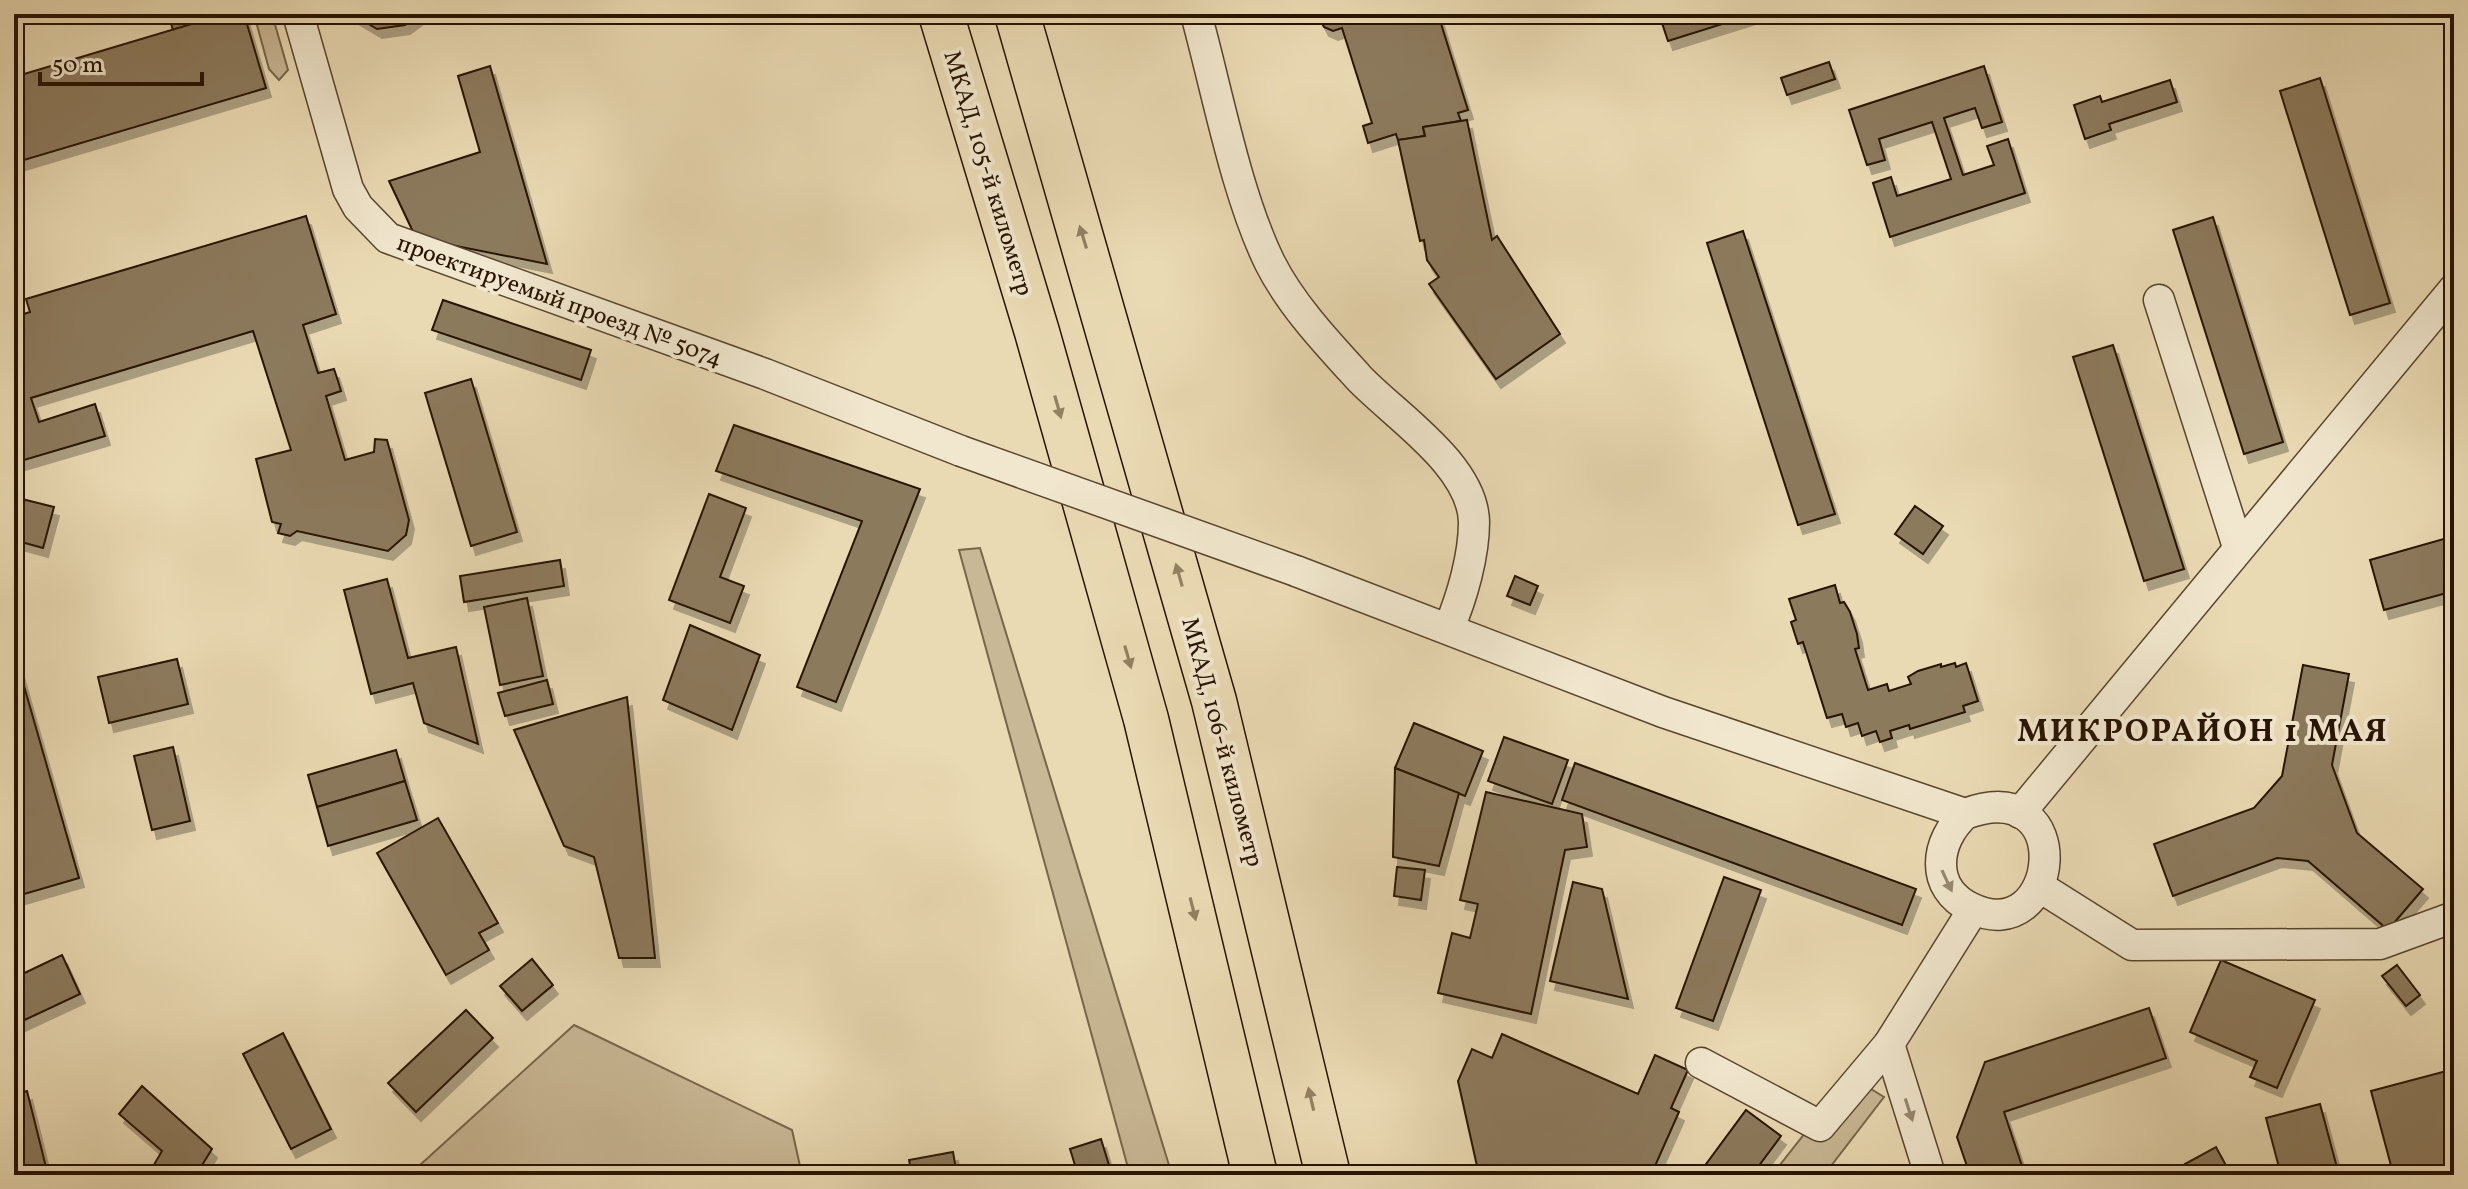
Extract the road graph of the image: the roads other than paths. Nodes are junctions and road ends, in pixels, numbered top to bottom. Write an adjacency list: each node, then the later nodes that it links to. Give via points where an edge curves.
1 (298, 14): 8 (street, проектируемый проезд № 5074, bridge, via 348,189 388,238)
2 (941, 14): 16 (highway, МКАД, 105-й километр, one-way to 16, via 1146,719)
3 (1017, 14): 17 (highway, МКАД, 106-й километр, one-way to 3, via 1214,701)
4 (1196, 14): 8 (street, via 1245,192 1271,264 1312,324 1362,381 1408,419 1466,494 1474,520)
5 (2454, 289): 7 (street)
6 (2159, 300): 7 (street)
7 (2238, 547): 9 (street)
8 (1449, 628): 10 (street, проектируемый проезд № 5074, via 1663,712)
9 (2020, 813): 10 (street, via 1983,807); 11 (street, via 2036,827 2045,846 2047,867)
10 (1965, 814): 12 (street, one-way to 12, via 1951,827 1940,864 1945,883)
11 (2040, 887): 12 (street, via 2011,911); 13 (street, via 2132,945 2380,944)
12 (1973, 910): 14 (street)
13 (2454, 917)
14 (1889, 1044): 15 (street, via 1820,1126); 18 (street, one-way to 18)
15 (1701, 1063)
16 (1255, 1175)
17 (1328, 1175)
18 (1930, 1175)

